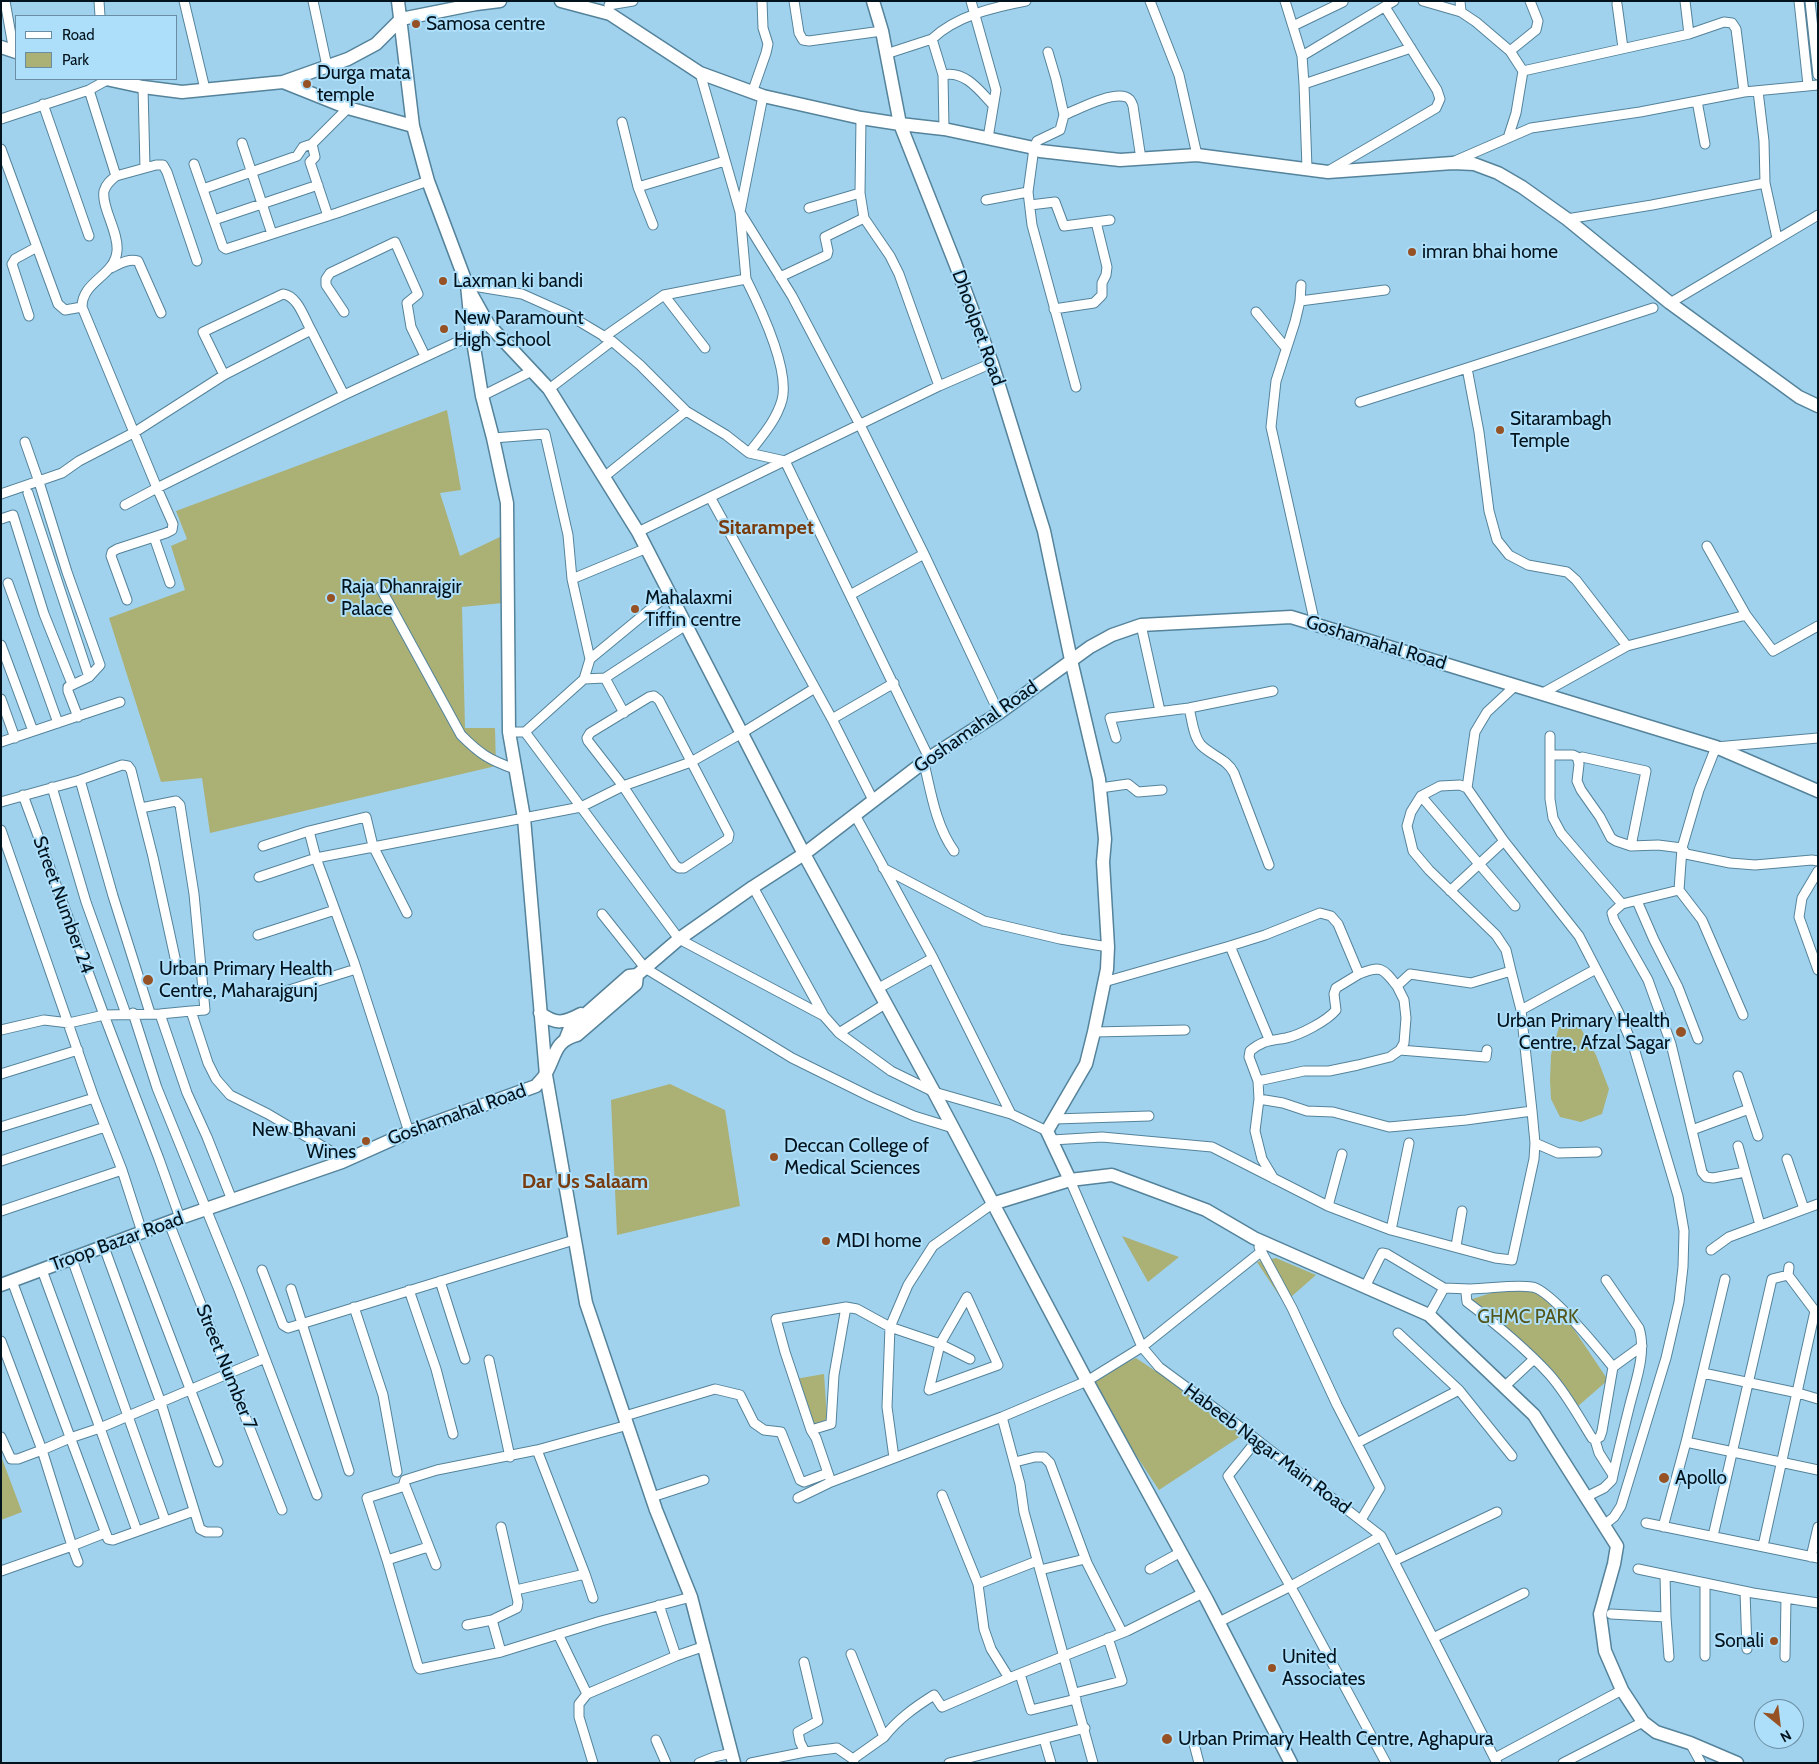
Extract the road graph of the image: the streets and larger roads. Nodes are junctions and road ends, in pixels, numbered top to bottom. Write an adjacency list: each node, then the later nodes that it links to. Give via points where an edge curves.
1 (5, 1): 40 (street)
2 (99, 1): 30 (street)
3 (184, 1): 57 (street)
4 (313, 1): 44 (street)
5 (398, 1): 31 (street)
6 (500, 1): 24 (street)
7 (561, 1): 26 (street)
8 (633, 1): 26 (street)
9 (762, 1): 60 (street, via 768,44)
10 (794, 1): 33 (street, via 803,40)
11 (873, 1): 33 (street, Dhoolpet Road)
12 (971, 1): 29 (street)
13 (1026, 1): 29 (street)
14 (1285, 1): 32 (street)
15 (1394, 1): 27 (street)
16 (1423, 1): 28 (street)
17 (1460, 1): 28 (street)
18 (1530, 1): 39 (street, via 1538,21 1536,30)
19 (1685, 1): 34 (street)
20 (1799, 1): 54 (street)
21 (1810, 1): 48 (street)
22 (1152, 2): 79 (street, via 1179,75)
23 (1342, 2): 32 (street)
24 (475, 3): 31 (street)
25 (1616, 4): 38 (street)
26 (609, 7): 46 (street)
27 (1385, 7): 37 (street); 43 (street)
28 (1461, 12): 39 (street)
29 (975, 14): 35 (street); 63 (street, via 996,90)
30 (100, 15)
31 (401, 19): 44 (street, via 376,44); 70 (street)
32 (1293, 26): 43 (street)
33 (882, 31): 42 (street, Dhoolpet Road)
34 (1689, 34): 38 (street); 59 (street, via 1724,22 1732,23 1736,29)
35 (932, 39): 42 (street); 47 (street)
36 (1, 47): 40 (street)
37 (1411, 48): 52 (street); 87 (street, via 1437,90 1440,99 1436,108)
38 (1623, 48): 45 (street)
39 (1510, 51): 45 (street)
40 (15, 52)
41 (1048, 52): 65 (street)
42 (886, 54): 69 (street, Dhoolpet Road)
43 (1302, 56): 52 (street)
44 (327, 66): 51 (street)
45 (1523, 71): 73 (street)
46 (700, 73): 60 (street); 81 (street)
47 (943, 75): 63 (street, via 955,75 971,82); 71 (street)
48 (1818, 75)
49 (104, 80): 56 (street)
50 (111, 80): 55 (street)
51 (283, 82): 57 (street); 64 (street)
52 (1304, 84): 85 (street)
53 (1818, 85): 54 (street)
54 (1808, 86): 58 (street)
55 (143, 87): 57 (street, via 182,92); 84 (street)
56 (89, 90): 62 (street); 88 (street)
57 (205, 90)
58 (1758, 90): 59 (street); 90 (street)
59 (1744, 92): 61 (street)
60 (758, 95): 66 (street); 100 (street)
61 (1697, 101): 73 (street, via 1531,128); 76 (street)
62 (43, 104): 67 (street); 110 (street)
63 (993, 105): 72 (street)
64 (348, 108): 70 (street); 75 (street)
65 (1064, 115): 77 (street, via 1060,130 1036,141); 80 (street, via 1098,100 1112,97 1130,99)
66 (861, 118): 69 (street); 95 (street)
67 (1, 119)
68 (622, 122): 92 (street)
69 (900, 124): 71 (street); 137 (street, Dhoolpet Road)
70 (413, 126): 89 (street)
71 (944, 129): 72 (street)
72 (988, 138): 77 (street)
73 (1508, 138): 82 (street)
74 (242, 143): 86 (street)
75 (312, 144): 86 (street, via 303,147 297,156); 91 (street, via 315,157 310,162)
76 (1706, 144)
77 (1034, 148): 80 (street, via 1120,160); 94 (street)
78 (1, 149): 112 (street)
79 (1197, 155): 80 (street); 85 (street)
80 (1141, 159)
81 (725, 162): 92 (street); 100 (street)
82 (1453, 163): 87 (street); 104 (street, via 1474,164 1498,173)
83 (194, 164): 93 (street)
84 (145, 168): 88 (street); 113 (street, via 163,166 167,172)
85 (1307, 168): 87 (street)
86 (252, 172): 93 (street); 97 (street)
87 (1328, 172)
88 (116, 176): 114 (street, via 104,191 118,248)
89 (428, 181): 102 (street); 117 (street)
90 (1765, 183): 104 (street); 111 (street)
91 (318, 185): 97 (street); 102 (street)
92 (638, 187): 108 (street)
93 (203, 190): 105 (street)
94 (1028, 192): 96 (street); 98 (street)
95 (860, 193): 99 (street); 103 (street)
96 (986, 200)
97 (262, 204): 105 (street); 109 (street)
98 (1030, 205): 107 (street, via 1055,202 1064,226); 125 (street, via 1032,225)
99 (809, 208)
100 (740, 212): 115 (street); 116 (street)
101 (1818, 215): 111 (street)
102 (328, 216): 109 (street)
103 (864, 218): 115 (street, via 824,237 827,255); 141 (street, via 890,256)
104 (1567, 219): 122 (street)
105 (214, 220): 109 (street, via 226,249)
106 (1110, 220): 107 (street)
107 (1096, 222): 125 (street, via 1107,267 1102,296 1094,303)
108 (653, 225)
109 (272, 234)
110 (89, 236)
111 (1777, 238): 122 (street)
112 (37, 247): 123 (street, via 60,308); 129 (street, via 14,259 12,264)
113 (198, 262)
114 (111, 268): 123 (street, via 84,294); 128 (street, via 127,261 138,261)
115 (780, 277): 149 (street)
116 (746, 279): 120 (street); 153 (street, via 764,315 782,376 782,398 775,418)
117 (467, 285): 130 (street); 132 (street); 133 (street, via 522,294 567,314)
118 (1301, 285): 121 (street)
119 (1385, 290): 121 (street)
120 (664, 295): 133 (street); 134 (street)
121 (1300, 302): 135 (street)
122 (1670, 303): 147 (street, via 1799,396)
123 (82, 307): 150 (street)
124 (1653, 308): 138 (street)
125 (1054, 309): 142 (street)
126 (344, 312): 136 (street, via 326,285 330,273 395,242 418,294 407,304 411,327)
127 (1256, 312): 135 (street)
128 (161, 313)
129 (29, 316)
130 (488, 324): 132 (street); 139 (street)
131 (311, 330): 140 (street); 140 (street, via 295,300 283,294 203,332); 144 (street)
132 (472, 334): 136 (street); 145 (street)
133 (608, 339): 143 (street); 148 (street, via 640,365)
134 (706, 348)
135 (1286, 348): 176 (street, via 1276,381 1271,427)
136 (425, 356): 144 (street)
137 (992, 363): 141 (street); 183 (street, Dhoolpet Road, via 1044,531)
138 (1467, 368): 146 (street); 181 (street, via 1489,510 1497,540 1509,555 1528,565 1567,572)
139 (532, 371): 143 (street); 145 (street)
140 (224, 375): 150 (street)
141 (939, 386): 149 (street)
142 (1076, 387)
143 (549, 389): 155 (street)
144 (344, 395): 157 (street)
145 (482, 396): 151 (street)
146 (1360, 402)
147 (1818, 406)
148 (686, 411): 153 (street); 155 (street)
149 (860, 425): 154 (street); 167 (street)
150 (135, 432): 156 (street, via 62,473); 157 (street)
151 (493, 438): 168 (street, via 545,434 568,535); 203 (street, via 507,503)
152 (25, 442): 156 (street)
153 (749, 453): 154 (street)
154 (785, 461): 160 (street); 173 (street)
155 (604, 477): 163 (street)
156 (39, 482): 159 (street); 184 (street, via 66,572 100,665)
157 (158, 488): 161 (street); 164 (street, via 173,524 172,530)
158 (28, 493): 184 (street)
159 (1, 494)
160 (710, 497): 163 (street); 190 (street)
161 (125, 505)
162 (1, 519): 188 (street, via 13,515 44,614)
163 (638, 532): 166 (street)
164 (154, 537): 170 (street); 174 (street, via 117,549 110,556)
165 (1707, 546): 175 (street)
166 (647, 548): 168 (street); 172 (street)
167 (924, 554): 173 (street); 198 (street)
168 (572, 579): 182 (street)
169 (8, 583): 201 (street)
170 (170, 583)
171 (380, 588): 216 (street, via 461,735 477,752)
172 (670, 593): 177 (street); 182 (street)
173 (850, 595): 187 (street)
174 (127, 600)
175 (1746, 615): 179 (street, via 1773,651); 181 (street)
176 (1315, 624): 178 (street, Goshamahal Road, via 1291,617); 189 (street, Goshamahal Road)
177 (686, 625): 185 (street); 205 (street)
178 (1141, 625): 183 (street, Goshamahal Road, via 1112,635); 196 (street)
179 (1818, 626)
180 (1, 645): 202 (street)
181 (1627, 646): 192 (street)
182 (590, 659): 186 (street)
183 (1071, 660): 198 (street, Goshamahal Road); 220 (street, Dhoolpet Road)
184 (89, 677): 188 (street)
185 (605, 678): 186 (street); 197 (street)
186 (584, 679): 204 (street)
187 (894, 683): 200 (street); 214 (street)
188 (72, 684): 199 (street, via 68,691)
189 (1515, 686): 192 (street, Goshamahal Road); 221 (street, via 1487,712 1475,732)
190 (815, 688): 200 (street); 205 (street)
191 (1273, 691): 195 (street)
192 (1541, 694): 211 (street, Goshamahal Road)
193 (1, 699): 207 (street)
194 (120, 702): 199 (street)
195 (1189, 708): 196 (street); 244 (street, via 1200,744 1231,766)
196 (1160, 711): 208 (street, via 1110,718)
197 (624, 713): 215 (street, via 654,696); 218 (street, via 587,738)
198 (999, 713): 214 (street, Goshamahal Road)
199 (78, 717): 201 (street)
200 (832, 719): 226 (street)
201 (58, 723): 202 (street)
202 (33, 731): 207 (street)
203 (508, 732): 204 (street); 216 (street)
204 (525, 732): 228 (street)
205 (742, 734): 215 (street); 240 (street)
206 (1550, 736): 212 (street)
207 (15, 738): 210 (street)
208 (1116, 738)
209 (1818, 738): 211 (street)
210 (1, 742)
211 (1716, 747): 223 (street, Goshamahal Road); 238 (street)
212 (1550, 755): 237 (street, via 1577,757 1577,781 1581,790 1611,838); 252 (street, via 1553,818)
213 (1582, 757): 237 (street, via 1646,771)
214 (927, 760): 226 (street, Goshamahal Road); 239 (street, via 935,810 945,838)
215 (691, 762): 218 (street); 218 (street, via 729,834 728,839 684,868 675,865)
216 (515, 769): 231 (street)
217 (80, 780): 219 (street); 229 (street, via 122,765 128,766); 277 (street)
218 (623, 786): 228 (street)
219 (52, 787): 224 (street); 279 (street, via 86,902)
220 (1100, 788): 222 (street, via 1128,784 1138,792); 260 (street, Dhoolpet Road)
221 (1467, 788): 225 (street, via 1440,786); 234 (street)
222 (1162, 790)
223 (1818, 791)
224 (23, 795): 227 (street); 281 (street, Street Number 24)
225 (1421, 796): 243 (street); 250 (street, via 1407,826 1413,851)
226 (873, 800): 230 (street, Goshamahal Road)
227 (1, 802)
228 (581, 807): 231 (street); 258 (street)
229 (141, 808): 262 (street); 276 (street, via 176,801 180,805 194,894 205,1010)
230 (855, 815): 240 (street, Goshamahal Road); 245 (street)
231 (524, 818): 236 (street); 278 (street)
232 (1, 830): 284 (street)
233 (309, 831): 235 (street); 236 (street, via 366,817); 241 (street)
234 (1504, 841): 243 (street); 264 (street, via 1579,936)
235 (262, 846)
236 (373, 846): 241 (street); 255 (street)
237 (1632, 846): 238 (street)
238 (1682, 848): 242 (street, via 1686,854 1730,863 1755,865); 249 (street)
239 (954, 851)
240 (804, 854): 248 (street, Goshamahal Road); 271 (street)
241 (316, 858): 247 (street); 254 (street)
242 (1818, 861)
243 (1478, 864): 250 (street); 253 (street)
244 (1269, 865)
245 (883, 868): 260 (street, via 984,921); 261 (street)
246 (1818, 871): 265 (street, via 1802,898 1799,916)
247 (258, 877)
248 (753, 887): 258 (street, Goshamahal Road); 283 (street)
249 (1679, 890): 251 (street); 282 (street, via 1702,920)
250 (1450, 891): 266 (street, via 1496,935 1506,950)
251 (1638, 901): 252 (street); 291 (street)
252 (1622, 904): 310 (street, via 1612,913 1614,920 1648,980 1671,1044)
253 (1515, 906)
254 (335, 910): 257 (street); 263 (street)
255 (407, 913)
256 (602, 914): 267 (street)
257 (258, 935)
258 (679, 940): 267 (street, Goshamahal Road); 283 (street)
259 (1230, 946): 268 (street, via 1320,912 1331,916 1338,924); 269 (street); 290 (street)
260 (1108, 947): 269 (street, Dhoolpet Road)
261 (934, 958): 271 (street); 304 (street)
262 (177, 967)
263 (356, 969): 272 (street); 311 (street)
264 (1596, 969): 275 (street); 423 (street, via 1634,1048 1678,1196 1684,1231 1683,1268 1666,1358 1621,1506)
265 (1818, 970)
266 (1510, 971): 270 (street, via 1471,982 1410,974); 275 (street)
267 (641, 972): 274 (street, via 629,976); 289 (street, Goshamahal Road, via 636,984 577,1035); 309 (street, via 840,1083 914,1116)
268 (1359, 974): 270 (street, via 1379,968); 290 (street, via 1336,988 1336,1010 1330,1017 1286,1038)
269 (1104, 982): 287 (street, Dhoolpet Road)
270 (1397, 986): 293 (street, via 1404,1000 1406,1018 1404,1043)
271 (877, 989): 273 (street)
272 (286, 991)
273 (885, 1004): 288 (street); 299 (street)
274 (593, 1008): 278 (street, via 557,1022); 289 (street, via 570,1028)
275 (1521, 1010): 303 (street)
276 (191, 1011): 280 (street); 321 (street, via 212,1071 230,1095 334,1153)
277 (150, 1013): 279 (street); 280 (street)
278 (540, 1013): 296 (street)
279 (129, 1014): 281 (street); 331 (street)
280 (160, 1014): 326 (street, via 187,1093)
281 (104, 1015): 284 (street); 334 (street, Street Number 24, via 159,1159)
282 (1744, 1015)
283 (824, 1016): 288 (street)
284 (69, 1023): 285 (street, via 44,1020); 292 (street)
285 (1, 1030)
286 (1186, 1030): 287 (street)
287 (1094, 1032): 306 (street, Dhoolpet Road, via 1086,1064)
288 (839, 1033): 299 (street, via 890,1071)
289 (566, 1038): 296 (street, Goshamahal Road, via 557,1048)
290 (1269, 1039): 298 (street, via 1250,1051)
291 (1698, 1039)
292 (78, 1050): 295 (street); 300 (street)
293 (1400, 1050): 294 (street, via 1486,1057); 298 (street, via 1390,1057 1358,1066 1304,1071)
294 (1487, 1050)
295 (1, 1074)
296 (546, 1075): 311 (street, Goshamahal Road, via 536,1086); 339 (street)
297 (1738, 1076): 302 (street)
298 (1258, 1081): 301 (street)
299 (934, 1092): 304 (street); 309 (street)
300 (94, 1098): 307 (street); 308 (street)
301 (1259, 1099): 303 (street, via 1307,1111 1333,1112 1389,1127); 325 (street, via 1254,1131 1262,1159)
302 (1749, 1109): 310 (street); 313 (street)
303 (1532, 1111): 315 (street)
304 (1011, 1114): 312 (street)
305 (1149, 1116): 306 (street)
306 (1055, 1119): 312 (street, Dhoolpet Road)
307 (1, 1127)
308 (105, 1127): 320 (street); 322 (street)
309 (953, 1128): 327 (street)
310 (1692, 1130): 323 (street, via 1706,1177)
311 (409, 1132): 321 (street, Goshamahal Road)
312 (1050, 1135): 324 (street, Habeeb Nagar Main Road); 325 (street, via 1212,1147)
313 (1758, 1136)
314 (1409, 1143): 336 (street)
315 (1535, 1143): 317 (street, via 1558,1153); 340 (street, via 1512,1260)
316 (1738, 1146): 323 (street)
317 (1597, 1152)
318 (1342, 1154): 329 (street)
319 (1787, 1159): 330 (street)
320 (1, 1161)
321 (342, 1162): 326 (street, Goshamahal Road)
322 (122, 1170): 332 (street); 337 (street)
323 (1745, 1172): 335 (street)
324 (1070, 1180): 327 (street); 338 (street, via 1112,1175 1206,1210); 366 (street, Habeeb Nagar Main Road)
325 (1275, 1180): 329 (street)
326 (232, 1200): 331 (street, Troop Bazar Road)
327 (992, 1204): 361 (street, via 933,1246 908,1285); 375 (street)
328 (1818, 1204): 330 (street)
329 (1328, 1206): 336 (street)
330 (1804, 1209): 335 (street)
331 (207, 1210): 334 (street, Troop Bazar Road); 367 (street)
332 (1, 1211)
333 (1462, 1211): 340 (street)
334 (174, 1221): 337 (street, Troop Bazar Road); 373 (street, Street Number 7)
335 (1760, 1225): 342 (street, via 1730,1236)
336 (1391, 1230): 340 (street)
337 (137, 1235): 341 (street, Troop Bazar Road); 378 (street)
338 (1254, 1238): 343 (street); 351 (street)
339 (574, 1240): 349 (street); 385 (street, via 586,1303)
340 (1456, 1246)
341 (104, 1247): 344 (street, Troop Bazar Road); 382 (street)
342 (1712, 1250)
343 (1262, 1251): 366 (street); 394 (street)
344 (72, 1259): 345 (street, Troop Bazar Road); 383 (street)
345 (42, 1270): 350 (street, Troop Bazar Road); 386 (street)
346 (262, 1270): 360 (street, via 285,1327)
347 (1725, 1279): 374 (street)
348 (1606, 1280): 365 (street, via 1639,1328)
349 (440, 1281): 355 (street); 368 (street)
350 (7, 1283): 390 (street)
351 (1364, 1287): 352 (street, via 1382,1253); 359 (street)
352 (1444, 1288): 353 (street); 359 (street)
353 (1470, 1289): 370 (street, via 1466,1300); 372 (street, via 1531,1287 1542,1291)
354 (291, 1290): 360 (street)
355 (410, 1290): 356 (street); 388 (street)
356 (354, 1307): 360 (street); 406 (street, via 383,1395)
357 (846, 1307): 361 (street, via 857,1309); 387 (street, via 834,1375 831,1424); 387 (street, via 776,1319)
358 (1817, 1312): 376 (street, via 1788,1271 1772,1279); 380 (street)
359 (1429, 1315): 377 (street)
360 (301, 1323): 405 (street)
361 (890, 1327): 364 (street); 400 (street, via 886,1407)
362 (1398, 1333): 379 (street)
363 (1, 1341): 395 (street)
364 (940, 1344): 364 (street, via 929,1390 998,1365 967,1297); 369 (street)
365 (1642, 1346): 372 (street); 408 (street)
366 (1142, 1347): 375 (street); 391 (street, Habeeb Nagar Main Road, via 1159,1367)
367 (265, 1358): 373 (street); 412 (street)
368 (465, 1359)
369 (970, 1359)
370 (1534, 1359): 377 (street); 392 (street, via 1567,1397)
371 (489, 1360): 399 (street)
372 (1614, 1367): 392 (street, via 1602,1431)
373 (229, 1373): 378 (street); 418 (street, Street Number 7)
374 (1703, 1373): 376 (street); 393 (street)
375 (1087, 1381): 384 (street); 435 (street)
376 (1748, 1383): 380 (street); 397 (street)
377 (1504, 1387): 415 (street, via 1534,1415)
378 (190, 1390): 382 (street); 401 (street)
379 (1459, 1390): 394 (street); 398 (street)
380 (1798, 1393): 381 (street); 403 (street)
381 (1818, 1399)
382 (161, 1403): 383 (street); 417 (street)
383 (128, 1416): 386 (street); 420 (street)
384 (1002, 1416): 400 (street); 402 (street)
385 (626, 1421): 396 (street); 407 (street, via 715,1389 740,1395 754,1423 764,1430 781,1432 800,1480 804,1482); 414 (street)
386 (100, 1428): 390 (street); 427 (street)
387 (811, 1430): 407 (street)
388 (453, 1434)
389 (1, 1437): 395 (street, via 11,1459)
390 (70, 1438): 395 (street); 429 (street)
391 (1257, 1440): 421 (street, Habeeb Nagar Main Road); 450 (street, via 1228,1476)
392 (1595, 1440): 408 (street)
393 (1686, 1442): 397 (street); 425 (street)
394 (1357, 1443): 421 (street, via 1380,1488)
395 (42, 1450): 432 (street)
396 (537, 1450): 399 (street); 446 (street)
397 (1734, 1452): 403 (street); 431 (street)
398 (1512, 1456)
399 (510, 1457): 411 (street, via 437,1470 406,1480)
400 (894, 1458): 410 (street)
401 (218, 1462)
402 (1015, 1462): 437 (street, via 1044,1457 1050,1463); 442 (street, via 1024,1512)
403 (1781, 1463): 404 (street); 433 (street)
404 (1818, 1470)
405 (349, 1471)
406 (397, 1472)
407 (828, 1473): 410 (street)
408 (1612, 1476): 415 (street, via 1604,1488)
409 (704, 1480): 414 (street)
410 (832, 1482): 416 (street)
411 (406, 1486): 434 (street); 438 (street, via 367,1498)
412 (317, 1495)
413 (942, 1495): 449 (street)
414 (652, 1497): 455 (street)
415 (1586, 1497): 423 (street)
416 (798, 1498)
417 (194, 1510): 420 (street); 428 (street, via 200,1529)
418 (282, 1510)
419 (1497, 1512): 439 (street)
420 (165, 1520): 427 (street)
421 (1360, 1520): 430 (street, Habeeb Nagar Main Road)
422 (1646, 1523): 425 (street)
423 (1604, 1525): 481 (street, via 1617,1546 1600,1614 1605,1651)
424 (500, 1526): 451 (street)
425 (1663, 1527): 431 (street)
426 (1818, 1527): 436 (street)
427 (137, 1531): 429 (street, via 110,1540)
428 (218, 1532)
429 (105, 1533): 432 (street)
430 (1381, 1536): 439 (street, Habeeb Nagar Main Road); 450 (street)
431 (1713, 1536): 433 (street)
432 (72, 1546): 440 (street); 445 (street)
433 (1763, 1546): 436 (street)
434 (428, 1547): 438 (street); 441 (street)
435 (1181, 1552): 443 (street); 453 (street)
436 (1814, 1558)
437 (1085, 1559): 442 (street); 465 (street)
438 (387, 1560): 471 (street, via 420,1668)
439 (1394, 1561): 468 (street, Habeeb Nagar Main Road)
440 (78, 1562)
441 (436, 1565)
442 (1039, 1565): 449 (street); 475 (street)
443 (1150, 1569)
444 (1638, 1569): 447 (street)
445 (1, 1570)
446 (585, 1574): 451 (street); 456 (street)
447 (1665, 1575): 448 (street); 461 (street)
448 (1705, 1583): 452 (street); 474 (street)
449 (978, 1584): 480 (street, via 984,1630 991,1649)
450 (1290, 1586): 463 (street); 505 (street)
451 (516, 1590): 462 (street, via 517,1608)
452 (1745, 1592): 457 (street); 470 (street)
453 (1203, 1593): 463 (street); 465 (street)
454 (1524, 1593): 468 (street)
455 (691, 1597): 459 (street); 469 (street)
456 (593, 1598)
457 (1786, 1598): 458 (street); 477 (street)
458 (1818, 1603)
459 (659, 1605): 466 (street); 473 (street)
460 (1611, 1614): 461 (street)
461 (1666, 1617): 476 (street)
462 (492, 1620): 464 (street); 471 (street)
463 (1219, 1622): 504 (street)
464 (467, 1625)
465 (1122, 1632): 467 (street)
466 (558, 1634): 471 (street); 482 (street)
467 (1108, 1638): 475 (street); 483 (street, via 1122,1681)
468 (1433, 1638): 493 (street, Habeeb Nagar Main Road)
469 (705, 1646): 473 (street); 492 (street)
470 (1747, 1649)
471 (501, 1652)
472 (852, 1654): 486 (street)
473 (676, 1656): 482 (street)
474 (1705, 1656)
475 (1064, 1657): 479 (street); 483 (street)
476 (1669, 1657)
477 (1785, 1657)
478 (804, 1662): 491 (street, via 818,1721 798,1732)
479 (1020, 1674): 480 (street); 483 (street, via 1031,1710)
480 (1010, 1678): 486 (street, via 942,1708 934,1696 912,1709)
481 (1622, 1690): 484 (street); 493 (street)
482 (587, 1694): 496 (street, via 579,1704 579,1716)
483 (1075, 1696): 485 (street)
484 (1643, 1722): 490 (street, via 1656,1732); 506 (street)
485 (1085, 1728): 487 (street); 502 (street)
486 (884, 1737): 494 (street)
487 (1044, 1739): 500 (street); 501 (street)
488 (656, 1740): 497 (street)
489 (1193, 1740): 503 (street)
490 (1690, 1743): 495 (street); 507 (street)
491 (805, 1752): 494 (street, via 837,1748); 499 (street)
492 (733, 1758): 498 (street, via 714,1757)
493 (1496, 1760)
494 (853, 1761)
495 (1732, 1762)
496 (593, 1763)
497 (666, 1763)
498 (699, 1763)
499 (751, 1763)
500 (949, 1763)
501 (1051, 1763)
502 (1093, 1763)
503 (1199, 1763)
504 (1291, 1763)
505 (1386, 1763)
506 (1563, 1763)
507 (1701, 1763)

